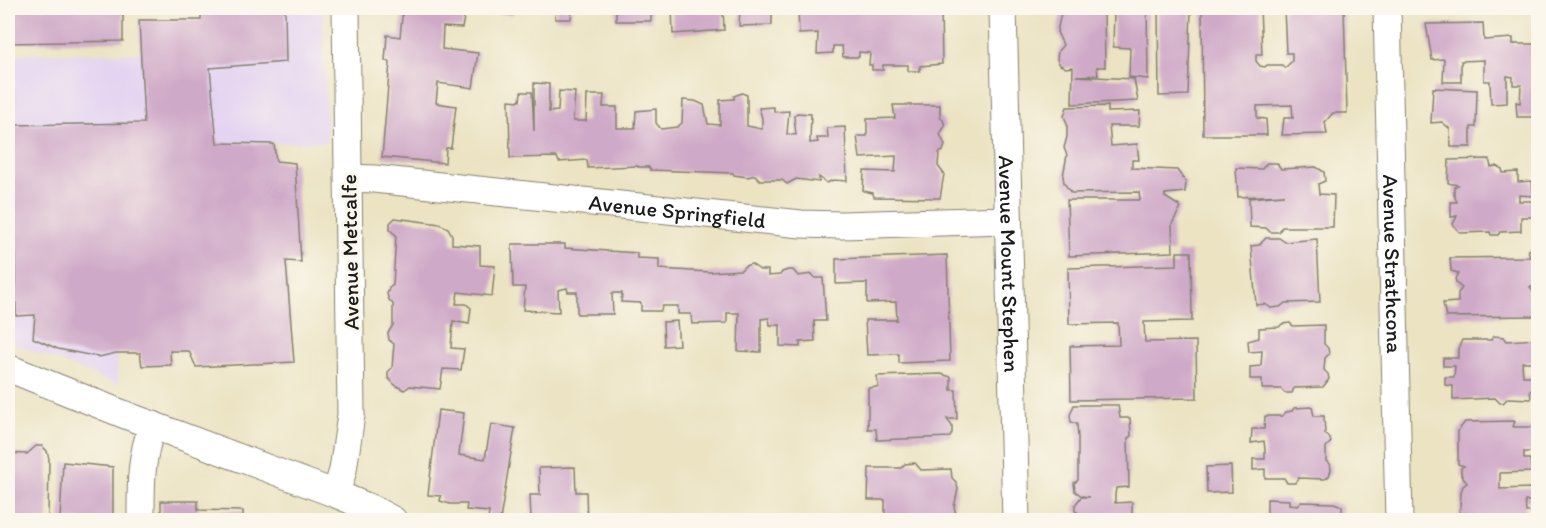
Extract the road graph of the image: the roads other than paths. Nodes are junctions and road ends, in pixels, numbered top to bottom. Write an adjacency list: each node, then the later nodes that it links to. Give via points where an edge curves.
1 (346, 8): 4 (street, Avenue Metcalfe)
2 (1003, 8): 5 (street, Avenue Mount Stephen)
3 (1387, 8): 12 (street, Avenue Strathcona)
4 (349, 178): 5 (street, Avenue Springfield, via 801,224); 8 (street, Avenue Metcalfe, via 351,415 345,464)
5 (1007, 220): 11 (street, Avenue Mount Stephen)
6 (8, 368): 7 (street)
7 (153, 425): 8 (street); 9 (street, via 141,468)
8 (336, 494): 10 (street)
9 (141, 520)
10 (393, 520)
11 (1016, 520)
12 (1399, 520)

